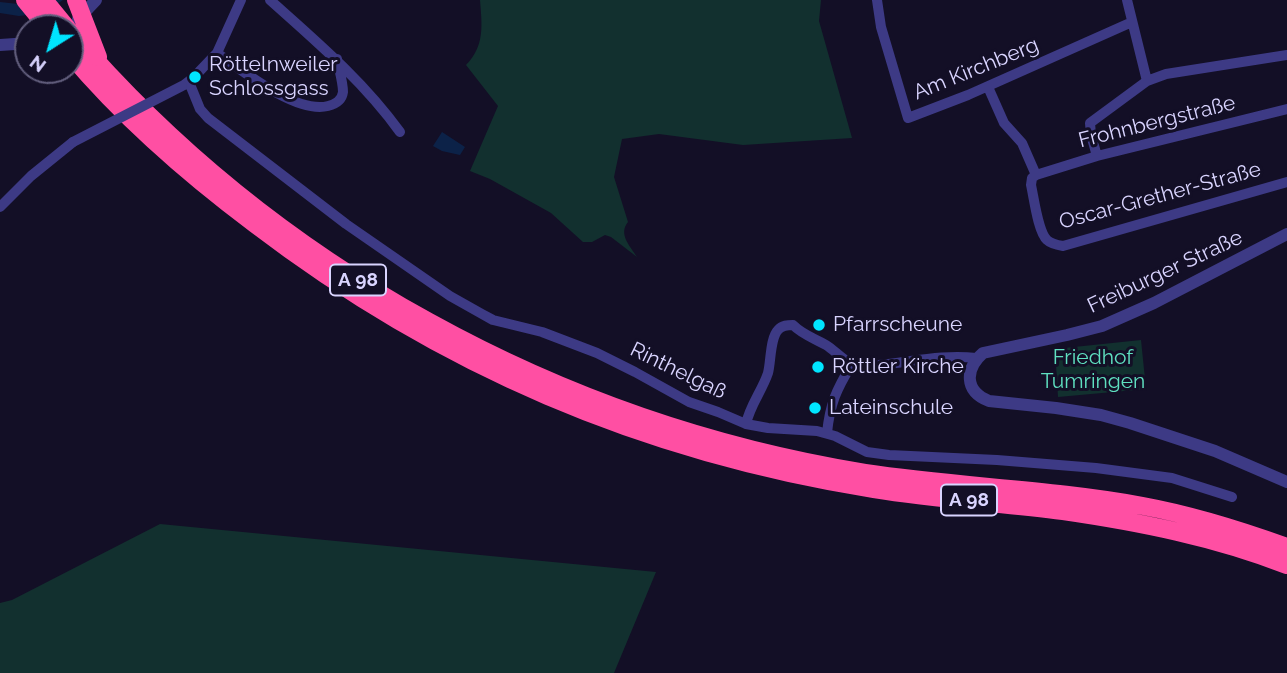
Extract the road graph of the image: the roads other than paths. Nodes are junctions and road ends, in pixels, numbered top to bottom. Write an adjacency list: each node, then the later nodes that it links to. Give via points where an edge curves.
1 (25, 0): 9 (highway)
2 (44, 0): 10 (highway, A 98)
3 (76, 0): 16 (highway, bridge)
4 (96, 0): 11 (street)
5 (241, 0): 13 (street)
6 (270, 0): 15 (street)
7 (877, 0): 19 (street, Am Kirchberg, via 908,118)
8 (1127, 0): 12 (street)
9 (36, 14)
10 (56, 14)
11 (82, 14)
12 (1132, 22): 17 (street); 19 (street, Am Kirchberg)
13 (217, 53): 15 (street, via 282,96 314,108 340,100 343,93); 18 (street)
14 (1287, 55): 17 (street)
15 (337, 59): 21 (street)
16 (88, 60): 31 (highway, A 98, via 219,179 273,222 389,300 514,366); 31 (highway, A 98, via 150,136 211,191 335,282 515,382 653,437)
17 (1147, 81): 22 (street, via 1090,123)
18 (185, 84): 25 (street, bridge, via 73,142); 29 (street, Rinthelgaß, via 208,118 346,224 450,296 493,320 597,353 689,402)
19 (988, 86): 23 (street, Oscar-Grether-Straße, via 1004,124 1021,143)
20 (1287, 108): 22 (street, Frohnbergstraße)
21 (400, 132)
22 (1097, 156): 23 (street, Frohnbergstraße)
23 (1036, 175): 24 (street, Oscar-Grether-Straße, via 1031,185 1042,233 1048,242 1063,246)
24 (1287, 182)
25 (0, 207)
26 (1287, 234): 27 (street, Freiburger Straße, via 1102,326 984,352)
27 (976, 358): 28 (street); 32 (street, via 970,381 973,390 989,401 1101,415 1215,451)
28 (852, 365): 29 (street, via 835,350 786,325 775,337 767,375); 30 (street, via 830,409)
29 (746, 424): 30 (street, Rinthelgaß)
30 (827, 433): 33 (street, Rinthelgaß, via 867,452 1096,468 1172,478)
31 (726, 451): 34 (highway, A 98, via 1143,506)
32 (1287, 482)
33 (1232, 497)
34 (1236, 538): 35 (highway, A 98); 36 (highway, A 98)
35 (1287, 547)
36 (1287, 565)

